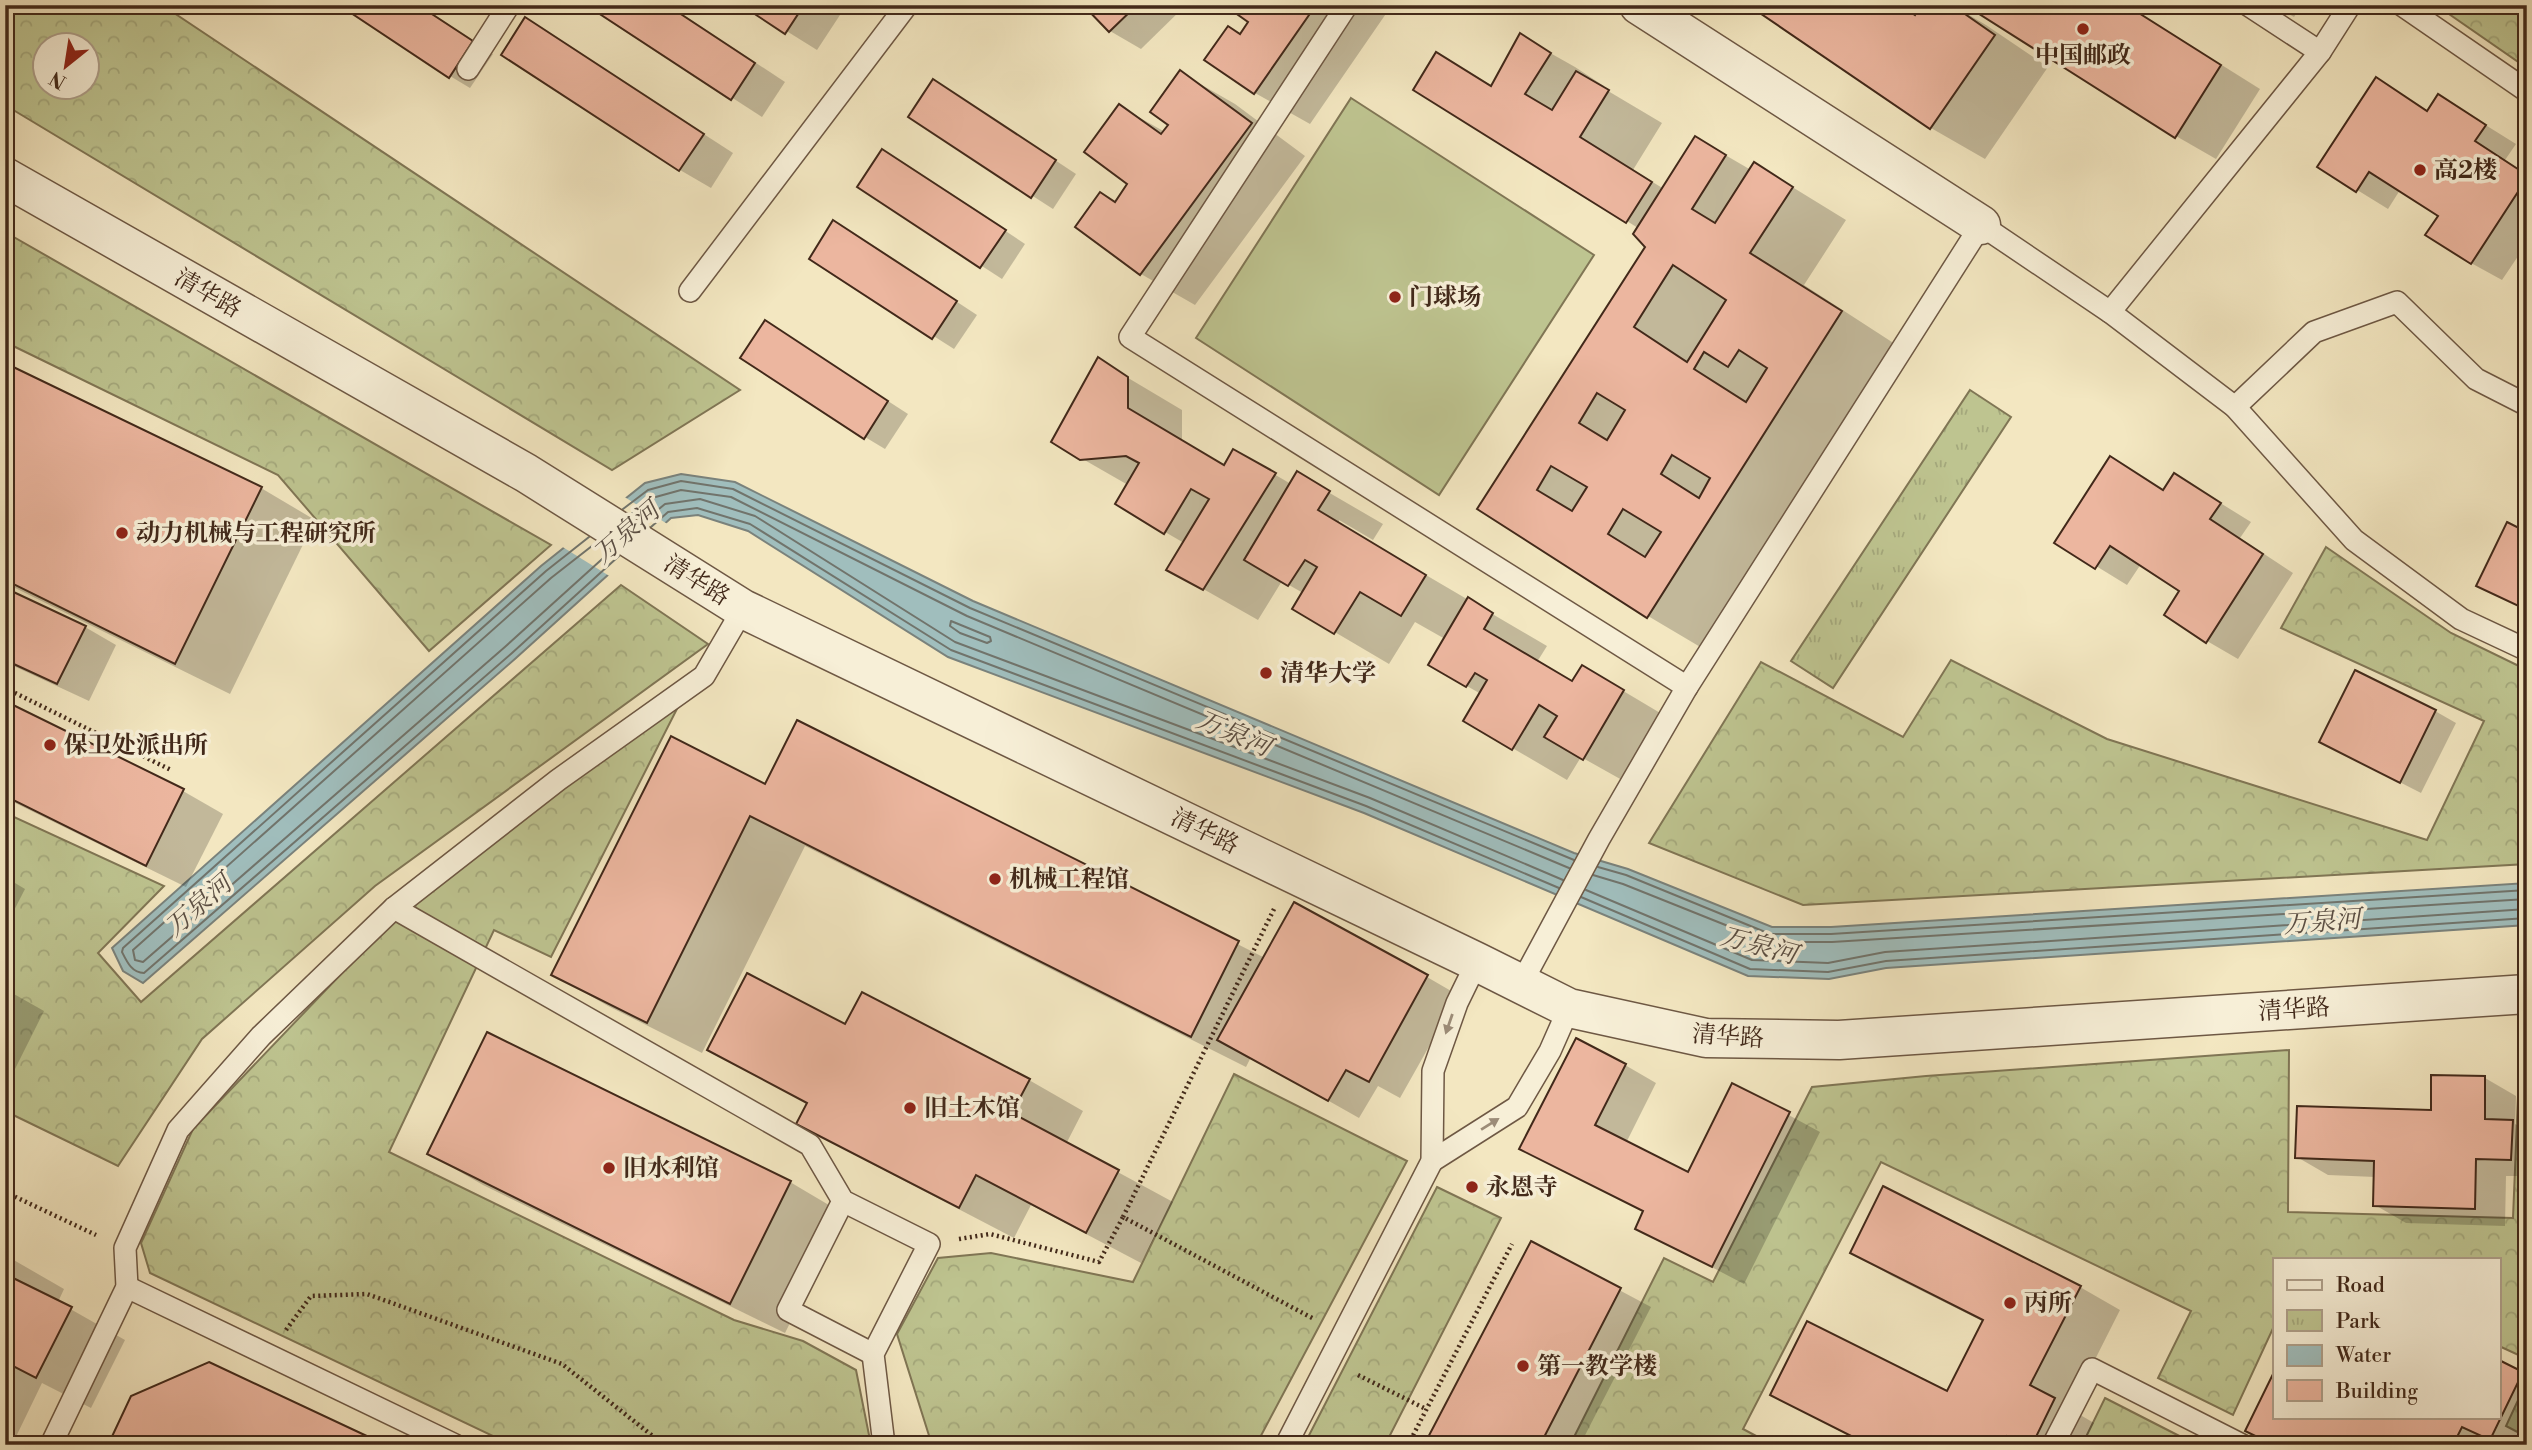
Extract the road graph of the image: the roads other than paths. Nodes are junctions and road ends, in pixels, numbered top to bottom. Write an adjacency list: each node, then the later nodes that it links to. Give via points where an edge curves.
1 (509, 5): 9 (lane)
2 (907, 5): 13 (lane)
3 (1347, 5): 19 (lane, via 1130,337)
4 (1639, 5): 12 (street)
5 (2248, 5): 8 (lane)
6 (2350, 5): 8 (lane)
7 (2402, 5): 10 (lane)
8 (2320, 52): 14 (lane)
9 (468, 69)
10 (2527, 91)
11 (5, 177): 17 (street, 清华路, via 526,473)
12 (1981, 225): 14 (lane); 19 (lane)
13 (690, 291)
14 (2110, 312): 16 (lane)
15 (2527, 405): 16 (lane, via 2476,379 2398,302 2314,332)
16 (2235, 407): 18 (lane, via 2354,540 2461,618)
17 (743, 609): 20 (lane, via 704,676 558,780); 21 (street, 清华路)
18 (2527, 650)
19 (1687, 687): 22 (lane)
20 (394, 908): 26 (lane, via 810,1145); 27 (lane, via 261,1035 178,1130 125,1248)
21 (1477, 962): 22 (street, 清华路); 25 (lane, one-way to 25, via 1433,1071)
22 (1521, 984): 24 (street, 清华路)
23 (2527, 994): 24 (street, 清华路, via 1839,1040 1706,1038)
24 (1569, 1008): 25 (lane, one-way to 24, via 1517,1107)
25 (1432, 1161): 32 (lane)
26 (843, 1201): 28 (lane, via 788,1310); 28 (lane, via 929,1244)
27 (127, 1287): 29 (lane); 30 (lane)
28 (873, 1354): 31 (lane)
29 (51, 1445)
30 (455, 1445)
31 (884, 1445)
32 (1286, 1445)
33 (2053, 1445): 34 (lane, via 2092,1369)
34 (2242, 1445)

